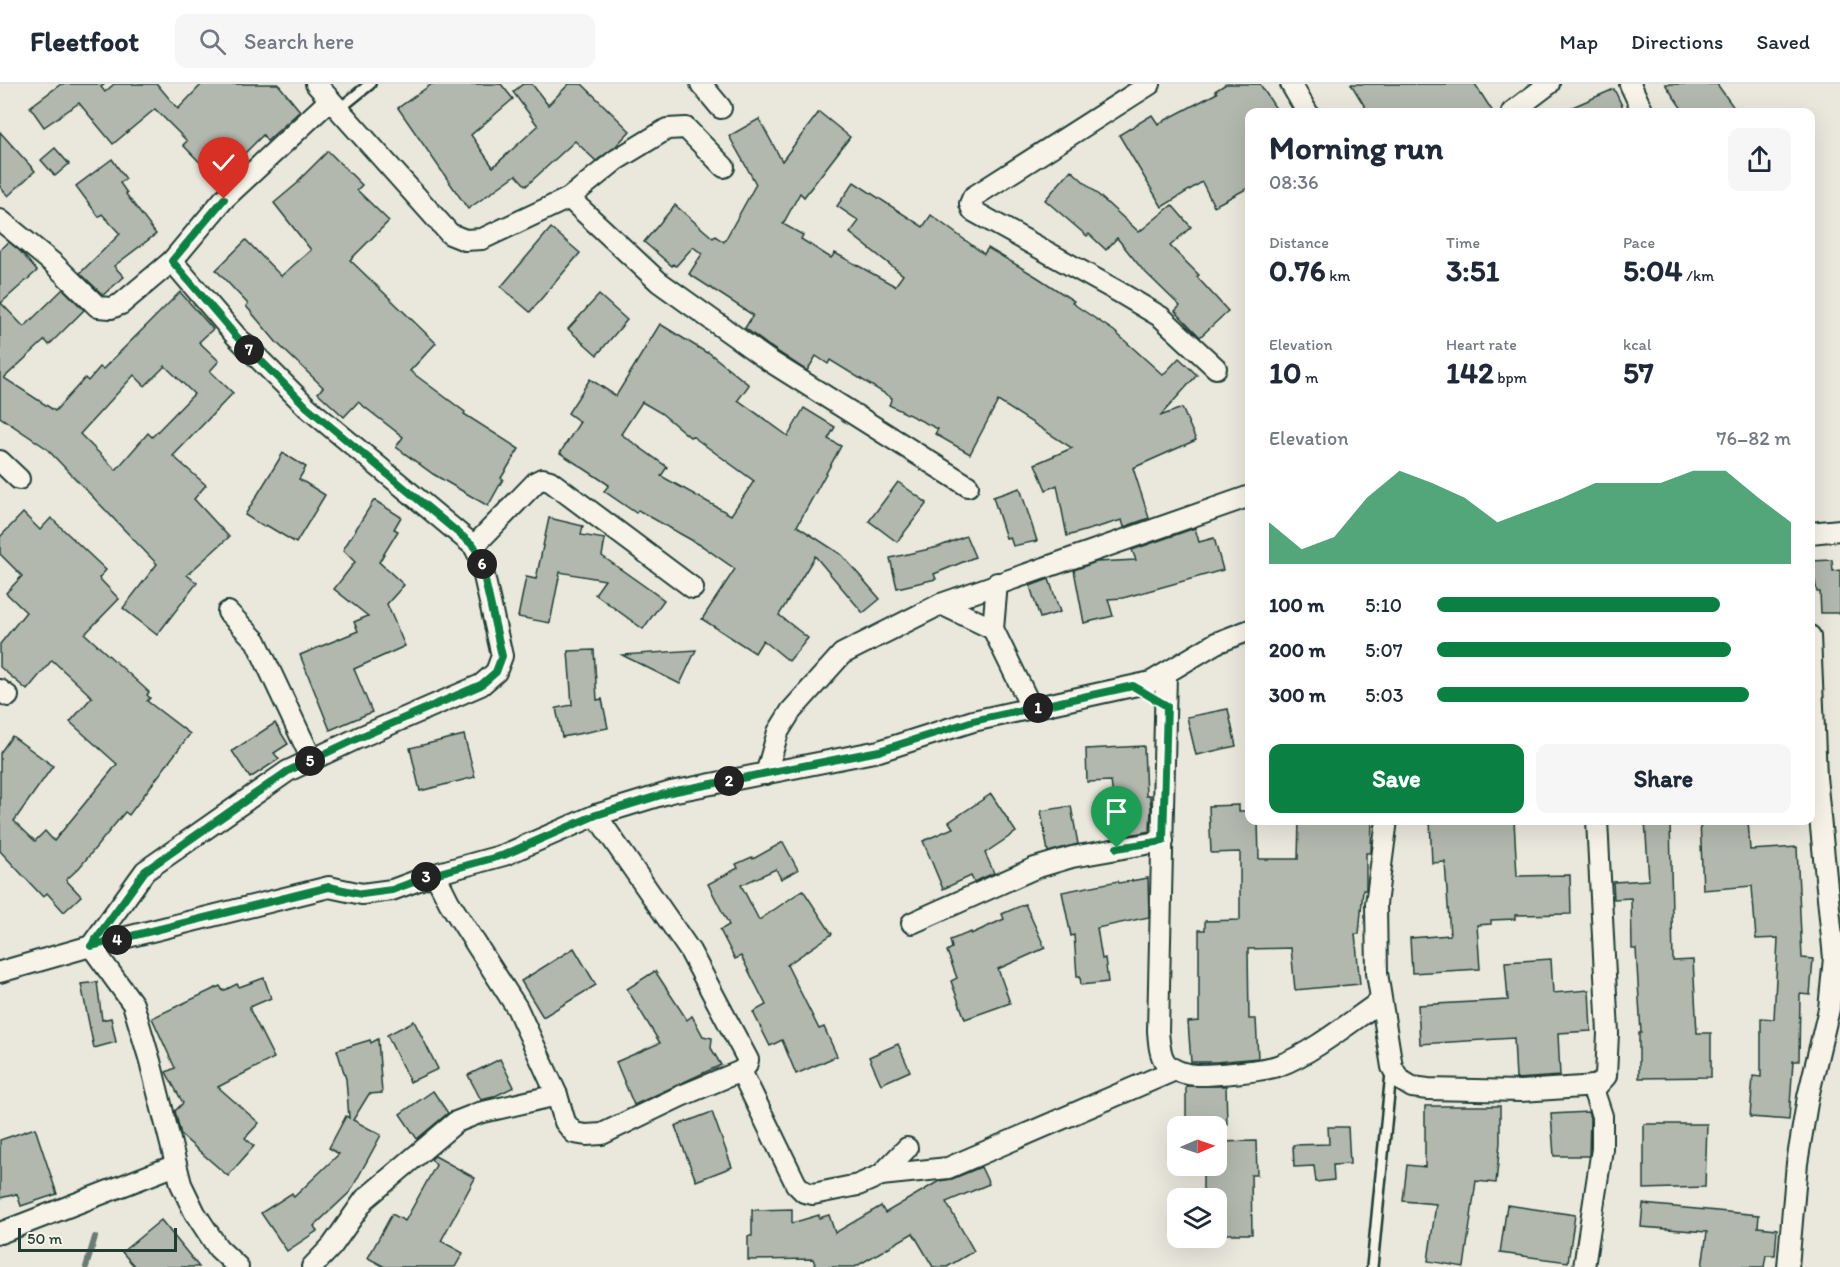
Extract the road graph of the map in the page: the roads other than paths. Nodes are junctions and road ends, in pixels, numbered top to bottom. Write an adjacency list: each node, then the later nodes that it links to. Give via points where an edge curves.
1 (316, 84): 8 (street)
2 (370, 84): 8 (lane)
3 (701, 84): 9 (street)
4 (1150, 84): 17 (street, via 973,197 970,204 973,211 1161,317)
5 (1291, 84): 10 (street)
6 (1549, 84): 11 (street)
7 (1630, 84): 12 (street)
8 (334, 104): 14 (street, via 450,234 465,240 482,239); 16 (street, via 224,199)
9 (722, 108)
10 (1305, 108)
11 (1517, 108)
12 (1641, 108)
13 (724, 167): 14 (street, via 686,128 667,129 616,160)
14 (569, 198): 20 (street, via 658,282 768,360)
15 (0, 220): 16 (street, via 98,307 111,308 121,303)
16 (172, 261): 24 (street, via 236,336 307,407)
17 (1216, 368)
18 (0, 461): 19 (street)
19 (19, 479)
20 (968, 486)
21 (1245, 498): 25 (street)
22 (1840, 530): 23 (street)
23 (1815, 533)
24 (474, 546): 26 (street, via 542,479 550,481); 36 (street, via 502,656 496,672 481,685)
25 (997, 583): 27 (street); 29 (street)
26 (693, 588)
27 (941, 604): 29 (street); 37 (street, via 842,654 791,711 778,732)
28 (228, 612): 36 (street, via 256,641)
29 (993, 628): 34 (street)
30 (1245, 632): 31 (street, via 1216,643)
31 (1166, 674): 32 (street); 33 (street)
32 (1133, 686): 33 (street); 34 (street)
33 (1167, 706): 42 (street)
34 (1032, 709): 37 (street, via 973,721 879,751)
35 (1815, 754): 41 (street, via 1816,777)
36 (312, 760): 45 (street, via 288,771 145,871)
37 (766, 774): 38 (street, via 671,792)
38 (596, 815): 43 (street, via 504,855); 51 (street, via 690,951 748,1060)
39 (1386, 825): 47 (street, via 1376,904 1377,973)
40 (1596, 825): 52 (street, via 1608,1033 1606,1076)
41 (1831, 828): 48 (street)
42 (1163, 841): 44 (street, via 1072,857 1035,868); 50 (street, via 1158,1031 1165,1062)
43 (435, 874): 45 (street, via 392,890 362,894 329,887); 53 (street, via 517,1008)
44 (912, 923)
45 (91, 946): 46 (street); 55 (street, via 133,1004)
46 (0, 972)
47 (1382, 1001): 49 (street); 50 (street, via 1282,1065 1198,1075)
48 (1835, 1010): 62 (street, via 1808,1097 1797,1163)
49 (1392, 1067): 52 (street, via 1399,1079 1412,1087 1428,1089 1521,1091); 60 (lane)
50 (1175, 1070): 56 (street, via 948,1168)
51 (741, 1071): 53 (street, via 602,1134 574,1133 564,1122); 56 (street, via 796,1184 804,1192 813,1194 858,1185)
52 (1592, 1086): 61 (street, via 1602,1116 1602,1149)
53 (556, 1095): 59 (street, via 488,1110 456,1122 365,1199)
54 (907, 1148): 56 (street)
55 (176, 1165): 57 (street); 58 (street, via 195,1213 218,1248)
56 (881, 1175)
57 (0, 1233)
58 (238, 1267)
59 (312, 1267)
60 (1372, 1267)
61 (1584, 1267)
62 (1788, 1267)

